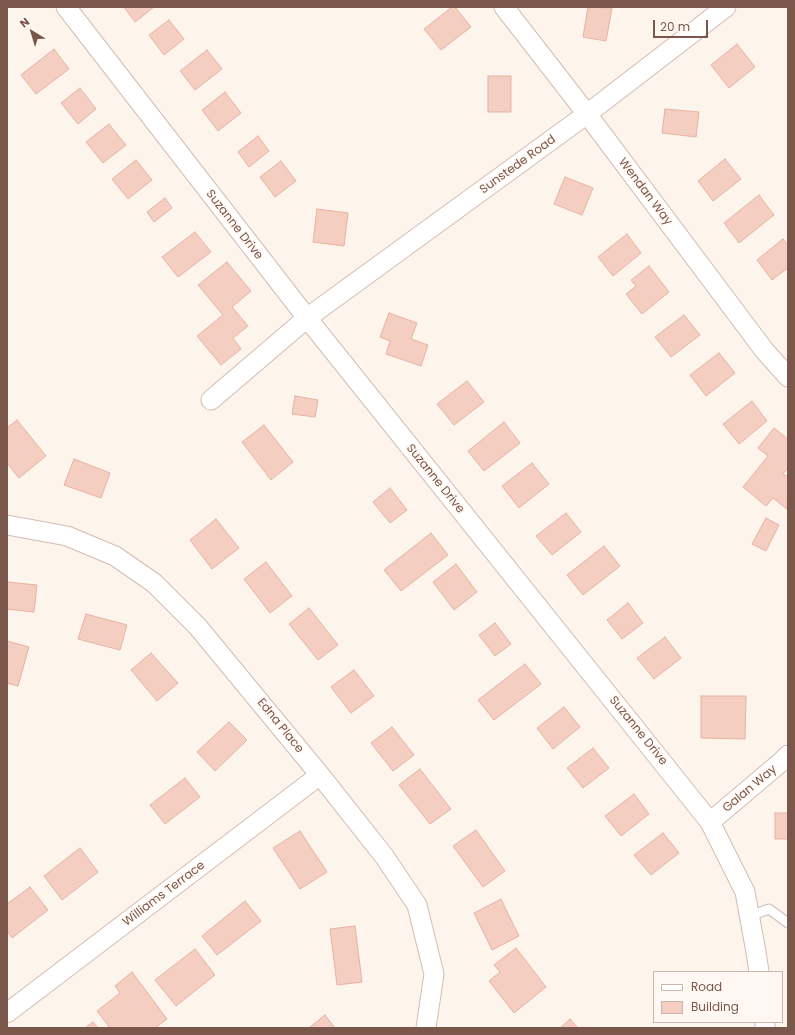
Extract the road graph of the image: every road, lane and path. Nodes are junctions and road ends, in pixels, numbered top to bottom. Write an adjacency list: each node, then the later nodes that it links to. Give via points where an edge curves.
1 (66, 7): 5 (street, Suzanne Drive)
2 (504, 7): 4 (street, Wendan Way)
3 (726, 7): 4 (street, Sunstede Road)
4 (587, 114): 5 (street, Sunstede Road); 6 (street, Wendan Way, via 764,350)
5 (307, 318): 7 (street, Sunstede Road); 11 (street, Suzanne Drive)
6 (788, 377)
7 (210, 400)
8 (7, 525): 10 (street, Edna Place, via 67,536 115,556 154,583 198,626)
9 (788, 755): 11 (street, Galan Way)
10 (320, 775): 15 (street, Williams Terrace); 16 (street, Edna Place, via 384,856 417,905 434,974)
11 (710, 822): 12 (street, Suzanne Drive, via 745,892)
12 (750, 916): 13 (lane, via 769,910); 14 (street, Suzanne Drive)
13 (788, 923)
14 (759, 971)
15 (7, 1013)
16 (426, 1028)

